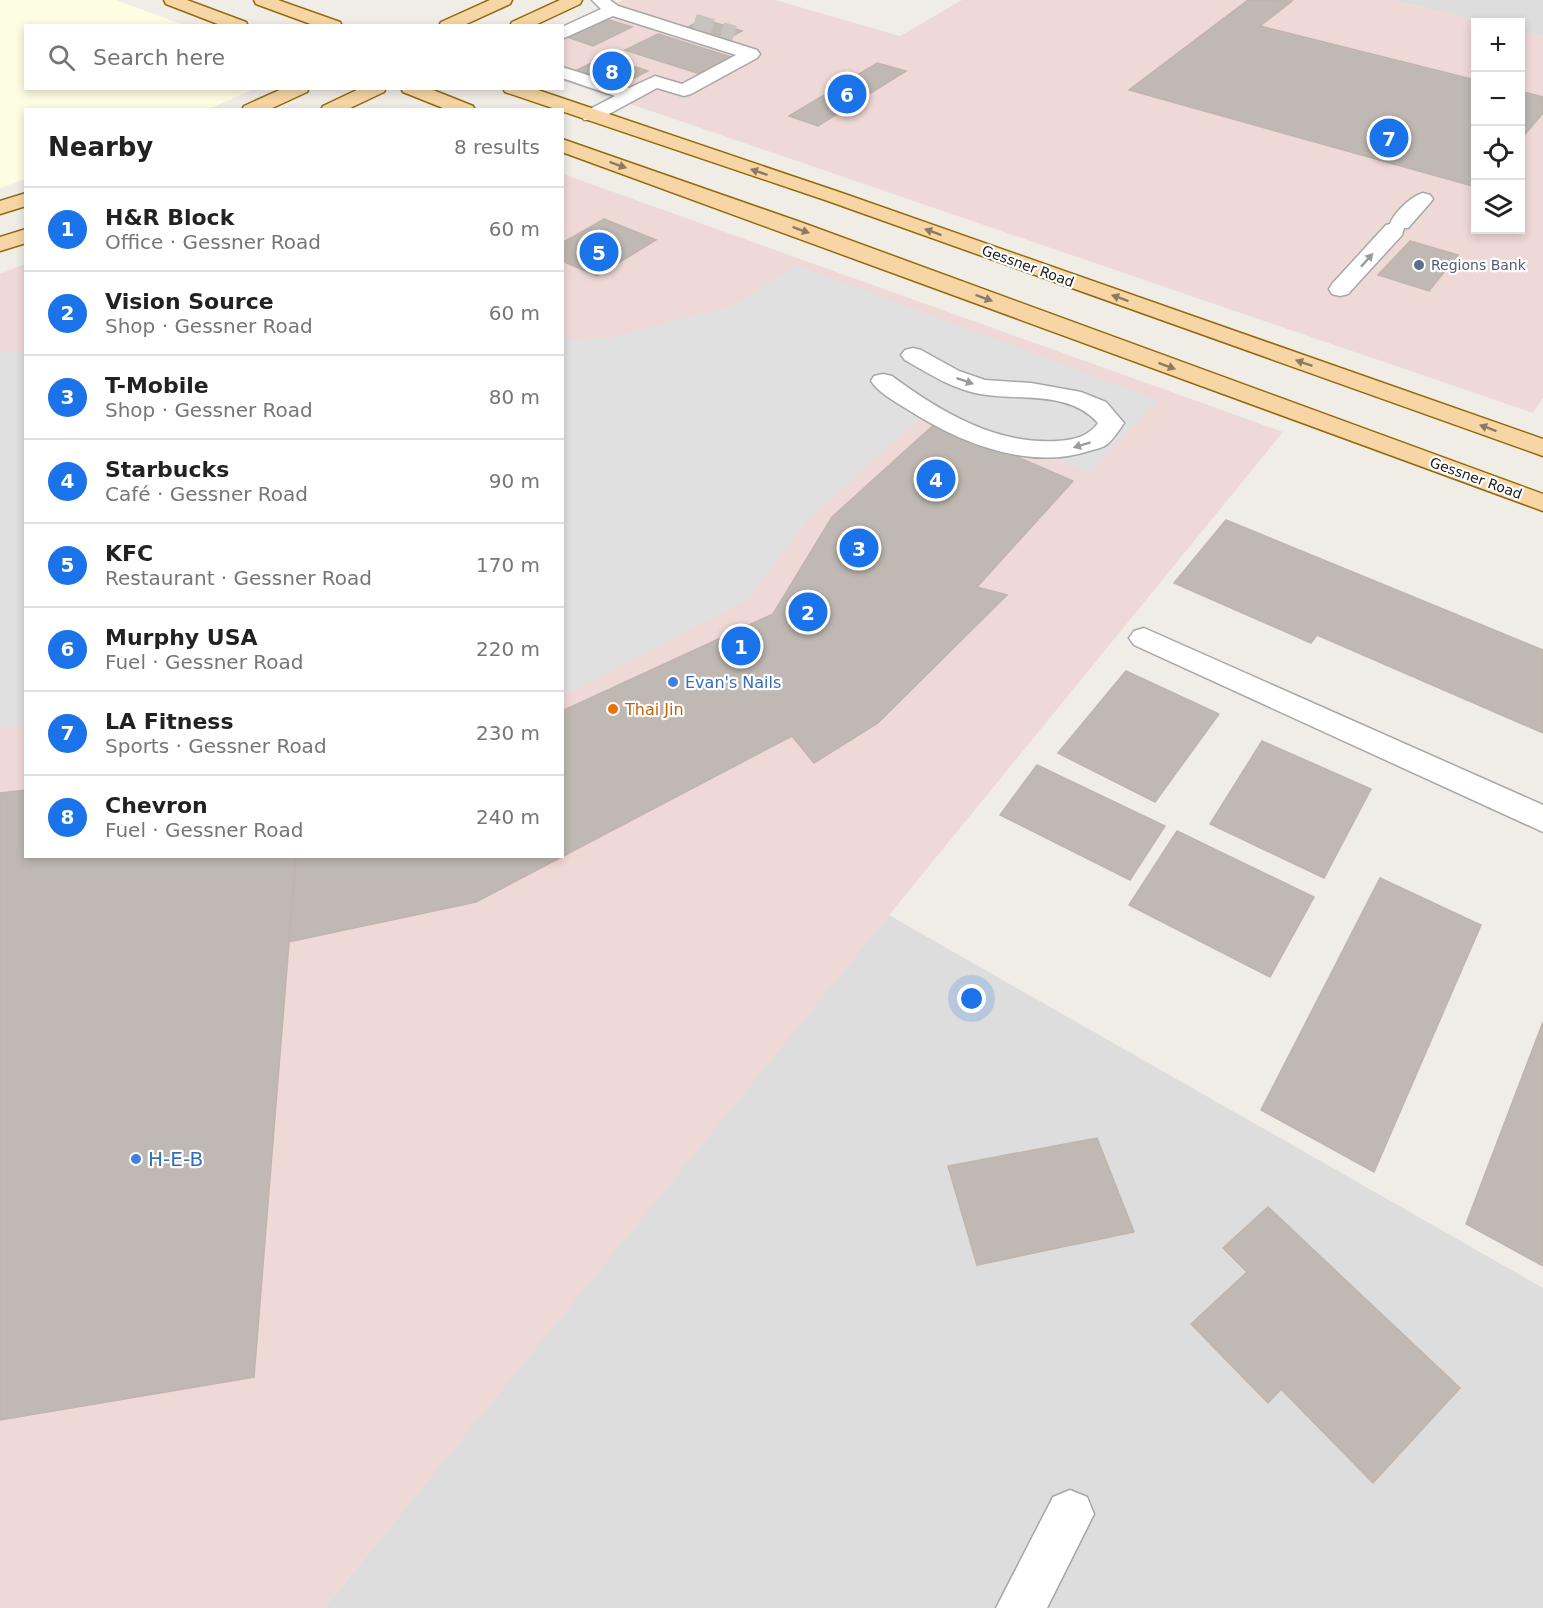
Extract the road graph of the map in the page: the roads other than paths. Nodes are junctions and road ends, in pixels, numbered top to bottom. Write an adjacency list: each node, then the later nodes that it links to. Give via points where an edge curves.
1 (172, 0): 8 (main road)
2 (262, 0): 9 (main road)
3 (504, 0): 10 (main road)
4 (574, 0): 11 (main road)
5 (606, 5): 6 (street); 12 (street)
6 (637, 18): 7 (street, via 674,18); 14 (street)
7 (694, 23)
8 (235, 24)
9 (328, 24)
10 (451, 24)
11 (522, 24)
12 (564, 33)
13 (734, 35): 14 (street, via 749,39 754,46)
14 (751, 54): 20 (street, via 684,90 655,82)
15 (564, 73): 20 (street)
16 (296, 90): 21 (main road)
17 (373, 90): 22 (main road)
18 (415, 90): 23 (main road)
19 (518, 90): 24 (main road, Gessner Road)
20 (631, 94): 24 (street)
21 (255, 108)
22 (334, 108)
23 (461, 108)
24 (591, 116): 34 (main road, Gessner Road, one-way to 24, via 835,197)
25 (564, 146): 35 (main road, Gessner Road, one-way to 35)
26 (1423, 199): 31 (street, one-way to 26)
27 (24, 200): 28 (main road)
28 (0, 208)
29 (24, 236): 30 (main road)
30 (0, 245)
31 (1340, 290)
32 (913, 355): 33 (street, one-way to 33, via 950,376 982,387 1072,397 1097,406 1110,423 1098,440 1057,452 1013,447 942,420)
33 (883, 381)
34 (1543, 448)
35 (1543, 503)
36 (1144, 638): 37 (street)
37 (1543, 819)
38 (1070, 1514): 39 (street)
39 (1021, 1608)

